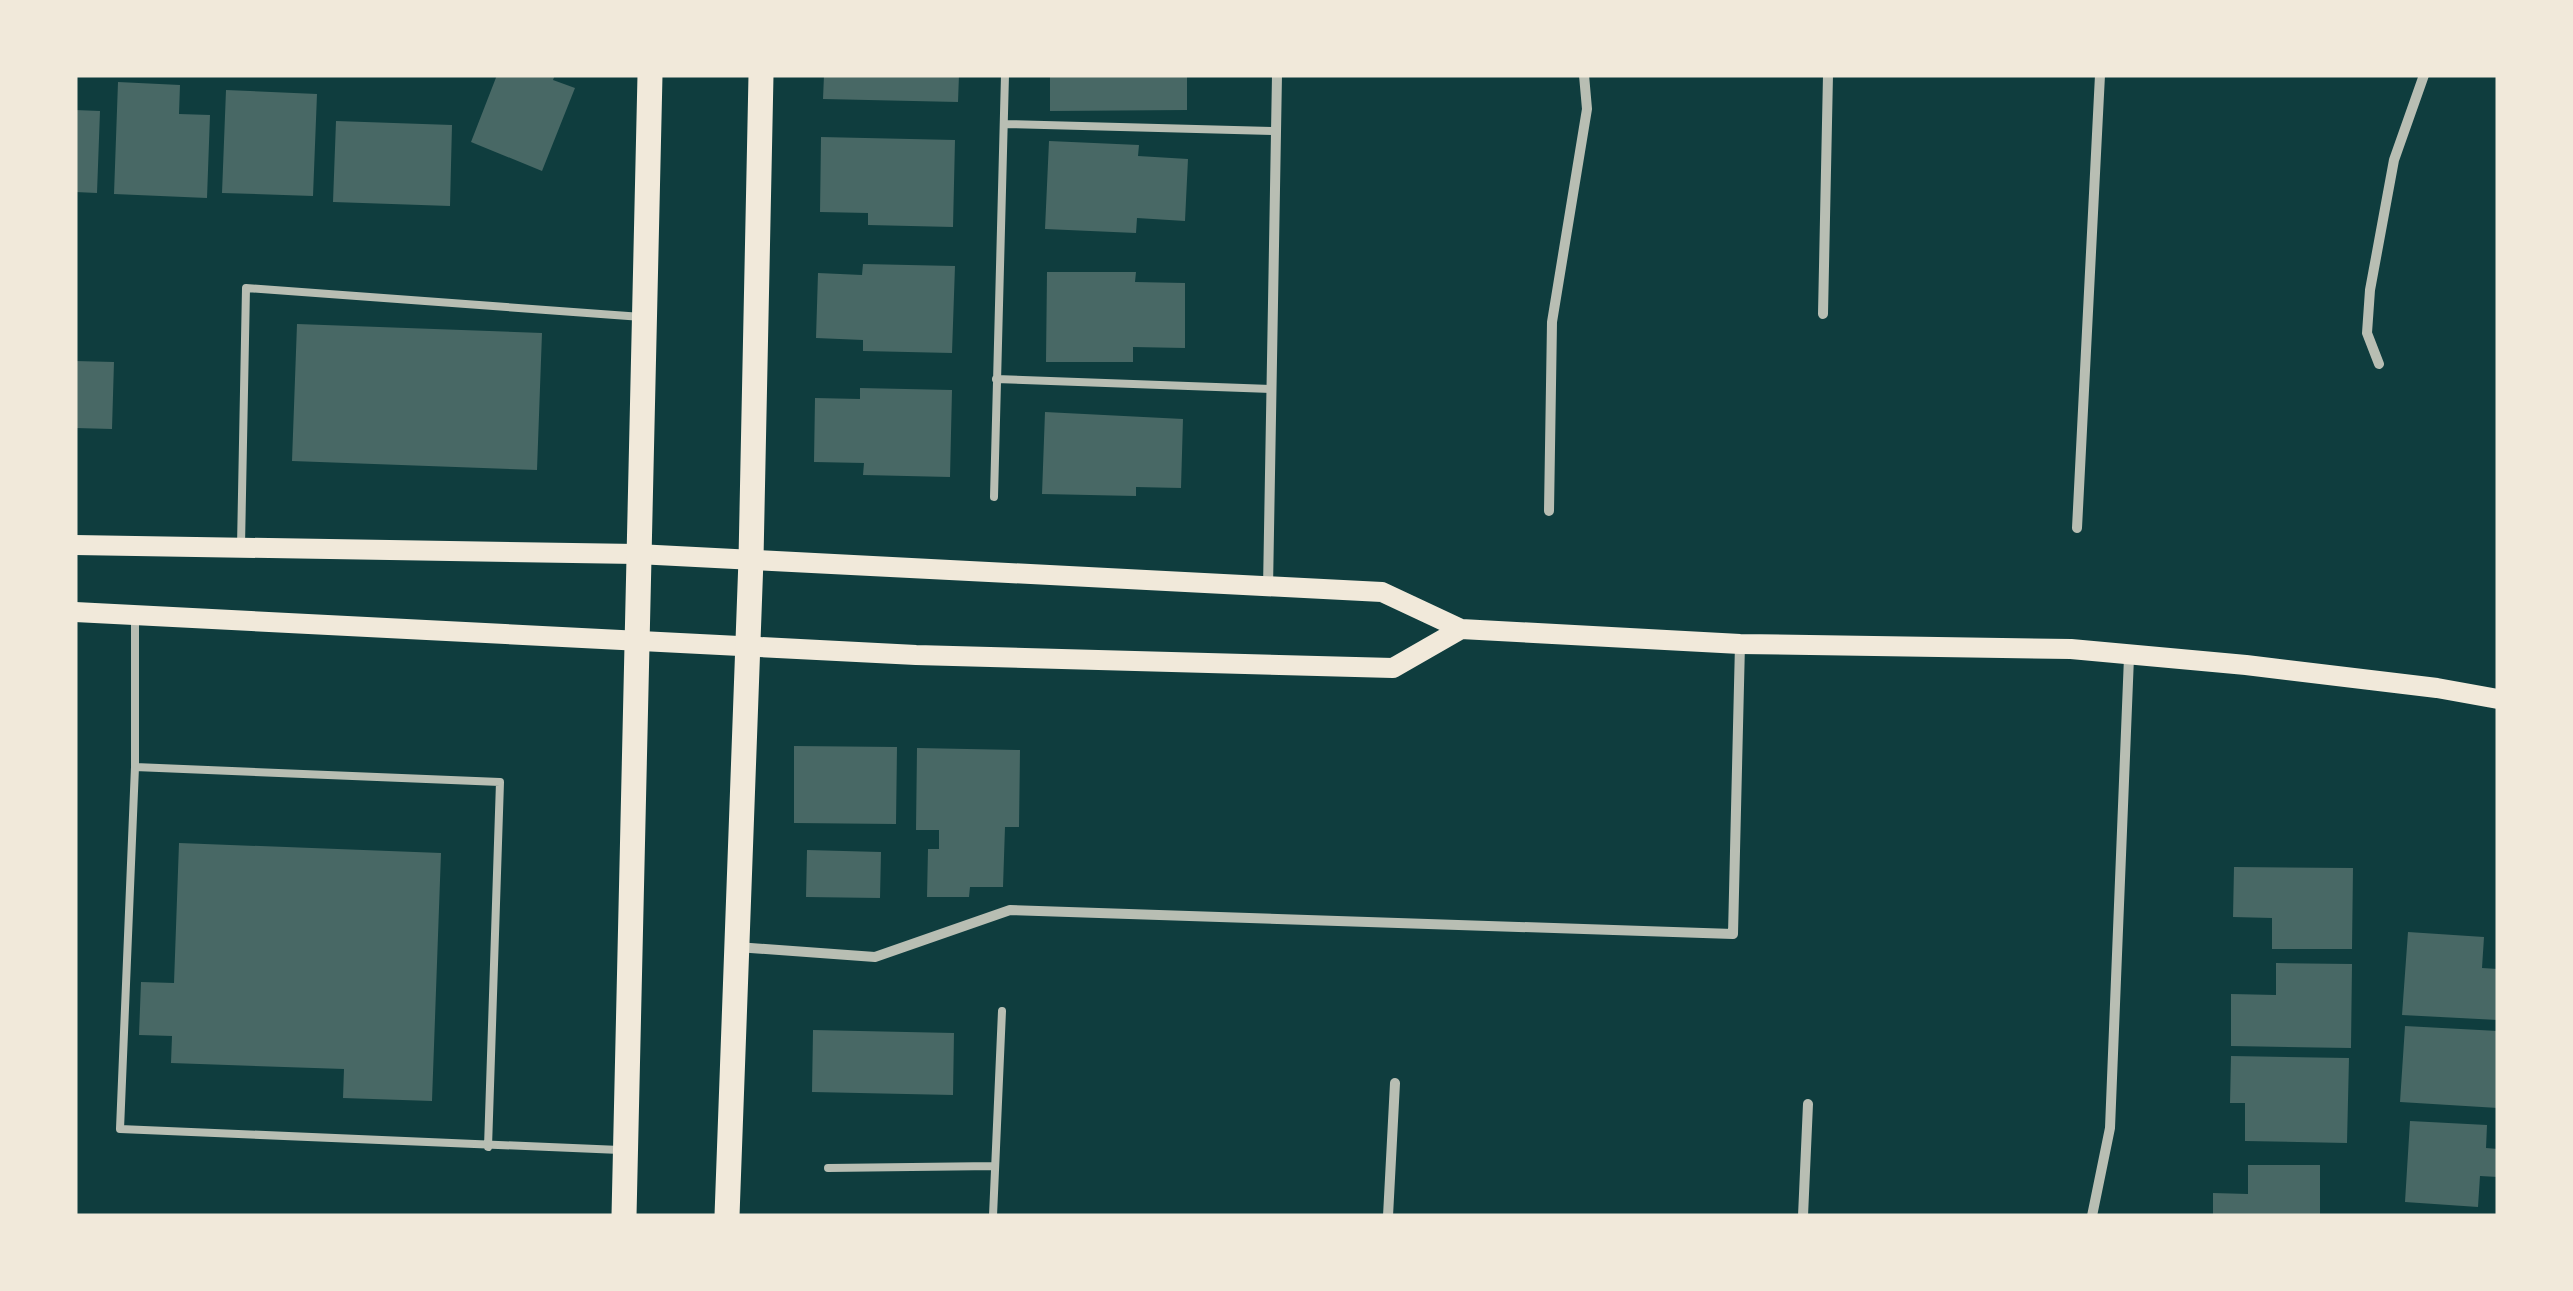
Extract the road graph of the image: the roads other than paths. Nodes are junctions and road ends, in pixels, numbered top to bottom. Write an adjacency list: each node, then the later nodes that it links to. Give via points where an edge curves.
1 (650, 75): 12 (main road)
2 (761, 75): 22 (main road)
3 (1006, 75): 9 (lane)
4 (1277, 75): 10 (street)
5 (1584, 75): 17 (street, via 1587,109 1552,322)
6 (1828, 75): 11 (street)
7 (2100, 75): 18 (street)
8 (2424, 75): 13 (street, via 2394,160 2370,290 2366,333)
9 (1004, 124): 10 (lane); 14 (lane)
10 (1275, 131): 15 (street)
11 (1823, 314)
12 (646, 317): 20 (lane, via 246,288); 21 (main road)
13 (2379, 364)
14 (996, 379): 15 (lane); 16 (lane)
15 (1271, 389): 23 (street)
16 (994, 496)
17 (1549, 511)
18 (2077, 528)
19 (75, 544): 20 (main road)
20 (240, 547): 21 (main road)
21 (637, 554): 22 (main road); 27 (main road)
22 (751, 559): 23 (main road); 29 (main road)
23 (1268, 588): 26 (main road, via 1382,592)
24 (75, 612): 25 (main road)
25 (135, 614): 27 (main road); 32 (lane)
26 (1461, 628): 28 (main road); 29 (main road, via 1392,668)
27 (636, 640): 29 (main road); 38 (main road)
28 (1740, 644): 30 (main road, via 2071,650); 33 (street, via 1734,934 1010,910 874,956)
29 (746, 647): 33 (main road)
30 (2130, 657): 31 (main road); 46 (street, via 2110,1128)
31 (2498, 698)
32 (135, 767): 37 (lane, via 500,782); 37 (lane, via 120,1129)
33 (736, 947): 42 (main road)
34 (1002, 1011): 39 (lane)
35 (1395, 1082): 44 (street)
36 (1808, 1104): 45 (street)
37 (488, 1147): 38 (lane)
38 (624, 1150): 41 (main road)
39 (995, 1166): 40 (lane); 43 (lane)
40 (828, 1168)
41 (624, 1216)
42 (727, 1216)
43 (992, 1216)
44 (1388, 1216)
45 (1804, 1216)
46 (2092, 1216)

